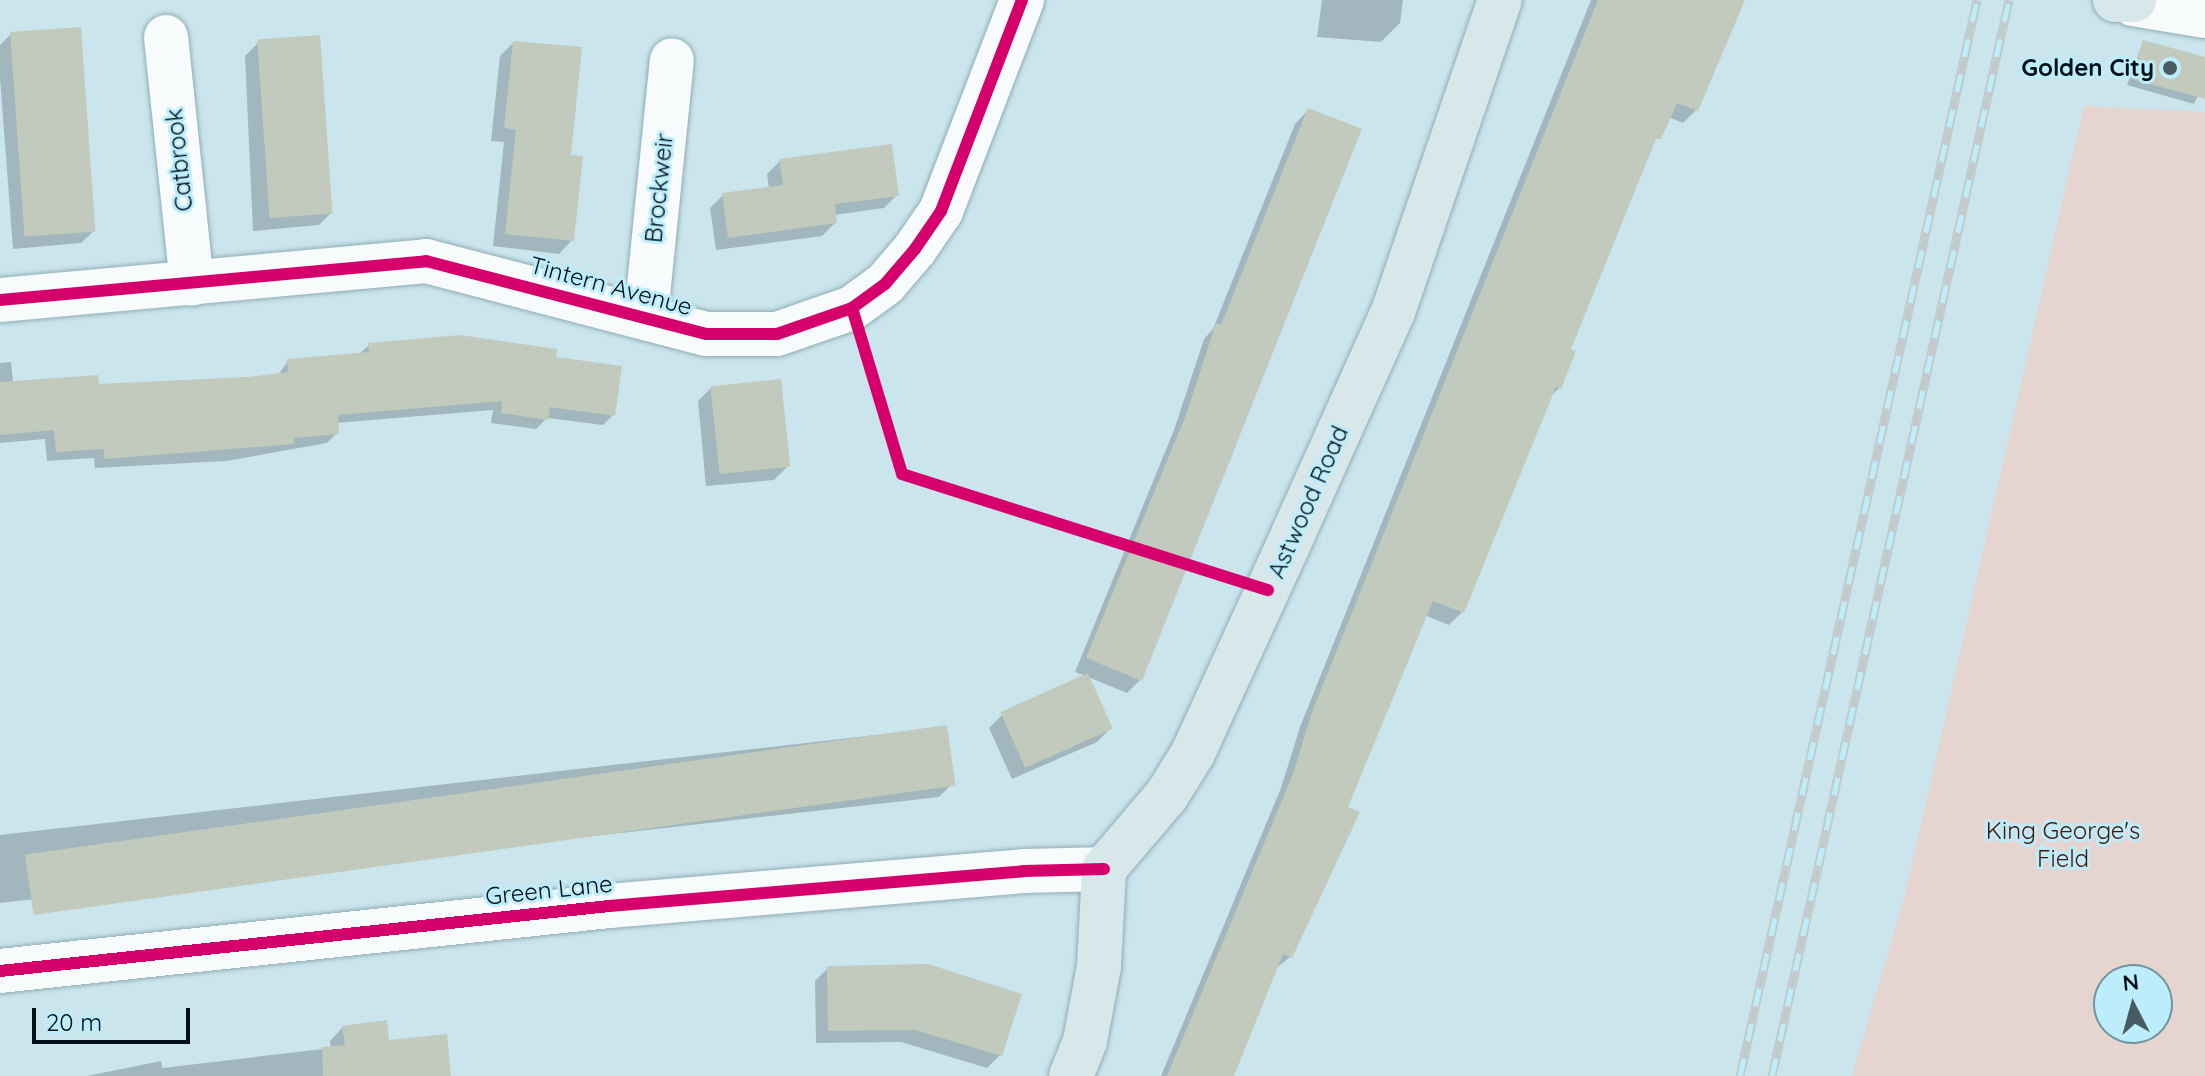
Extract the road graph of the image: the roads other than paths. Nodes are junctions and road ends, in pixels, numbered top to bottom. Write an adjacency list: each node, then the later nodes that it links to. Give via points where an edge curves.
1 (1022, 0): 9 (street, Tintern Avenue, via 941,211 885,284 852,308 777,334 707,334)
2 (1500, 0): 10 (main road, Astwood Road, via 1393,312 1289,544 1193,753 1167,795)
3 (2128, 1): 4 (street)
4 (2205, 16)
5 (166, 37): 7 (street, Catbrook)
6 (672, 60): 9 (street, Brockweir)
7 (192, 284): 8 (street, Tintern Avenue); 9 (street, Tintern Avenue, via 426,261)
8 (0, 300)
9 (646, 315)
10 (1104, 869): 11 (street, Green Lane, via 609,906); 12 (main road, via 1099,966 1085,1041)
11 (0, 971)
12 (1071, 1076)

